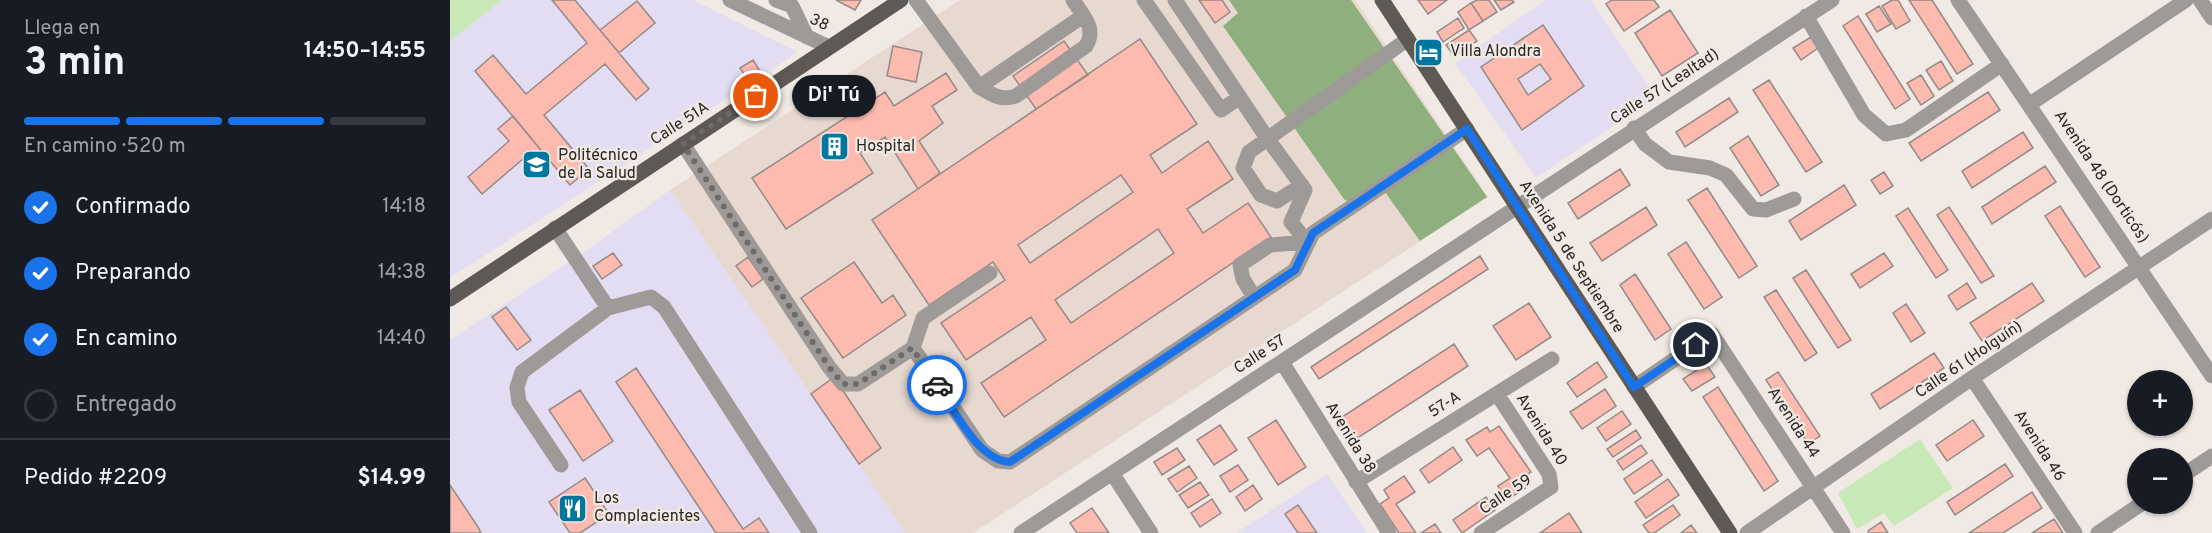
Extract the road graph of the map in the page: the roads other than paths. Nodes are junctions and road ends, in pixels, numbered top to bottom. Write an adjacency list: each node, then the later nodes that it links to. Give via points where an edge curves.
1 (730, 0): 12 (street, 38)
2 (776, 0): 17 (street, via 792,6)
3 (901, 0): 19 (main road, Calle 51A)
4 (916, 0): 21 (street)
5 (1073, 0): 14 (street)
6 (1173, 0): 13 (street); 22 (street)
7 (1382, 0): 18 (main road, Avenida 5 de Septiembre)
8 (1832, 0): 15 (street, Calle 57 (Lealtad))
9 (1958, 0): 20 (street, Avenida 48 (Dorticós))
10 (2186, 0): 23 (street)
11 (2200, 0): 16 (street)
12 (754, 4): 17 (street, 38)
13 (1149, 6): 22 (street, via 1221,110)
14 (1083, 16): 21 (street); 21 (street, via 1091,37 1086,46 1016,96 1006,99)
15 (1806, 16): 20 (street, via 1864,116 1886,134 1906,130); 24 (street, Calle 57 (Lealtad))
16 (2212, 18)
17 (807, 37): 19 (street, 38)
18 (1408, 39): 25 (main road, Avenida 5 de Septiembre); 26 (street)
19 (829, 47): 27 (main road, Calle 51A)
20 (2002, 64): 23 (street, Avenida 48 (Dorticós))
21 (979, 87)
22 (1240, 97): 26 (street)
23 (2030, 104): 34 (street, Avenida 48 (Dorticós))
24 (1634, 128): 29 (street, via 1645,144 1669,162 1719,170 1754,209 1766,210); 30 (street, Calle 57 (Lealtad))
25 (1467, 129): 30 (main road, Avenida 5 de Septiembre); 33 (street, via 1313,233)
26 (1267, 138): 28 (street); 28 (street, via 1249,152 1243,168 1261,195 1277,201)
27 (683, 144): 32 (main road, Calle 51A); 39 (street, via 843,384 858,384)
28 (1302, 185): 33 (street, via 1305,190 1291,222)
29 (1794, 199)
30 (1517, 205): 41 (street, Calle 57); 44 (main road, Avenida 5 de Septiembre)
31 (2212, 219): 34 (street, Calle 61 (Holguín))
32 (555, 228): 37 (main road, Calle 51A); 38 (street)
33 (1307, 242): 36 (street, via 1295,270); 36 (street, via 1270,245 1240,265)
34 (2139, 267): 42 (street, Avenida 48 (Dorticós)); 43 (street, Calle 61 (Holguín))
35 (990, 273): 39 (street, via 923,318)
36 (1254, 297): 39 (street, via 1010,462 998,461 982,450)
37 (450, 298)
38 (608, 308): 47 (street, via 522,372 517,387 519,402); 54 (street, via 651,297 664,307)
39 (912, 348)
40 (1552, 359): 45 (street, 57-A)
41 (1282, 362): 49 (street, Calle 57); 50 (street, Avenida 38)
42 (2212, 376)
43 (1972, 378): 51 (street, Calle 61 (Holguín)); 62 (street, Avenida 46)
44 (1634, 387): 51 (street, Avenida 44, via 1712,334); 59 (main road, Avenida 5 de Septiembre)
45 (1497, 394): 50 (street, 57-A); 52 (street, Avenida 40, via 1549,474)
46 (2212, 456): 48 (street)
47 (561, 465)
48 (2193, 469)
49 (1112, 473): 55 (street, Calle 57); 56 (street)
50 (1356, 482): 57 (street, Avenida 38)
51 (1813, 486): 60 (street, Calle 61 (Holguín)); 61 (street, Avenida 44)
52 (1551, 487): 58 (street, Calle 59)
53 (2127, 513): 63 (street)
54 (810, 533)
55 (1021, 533)
56 (1150, 533)
57 (1389, 533)
58 (1481, 533)
59 (1730, 533)
60 (1747, 533)
61 (1843, 533)
62 (2075, 533)
63 (2098, 533)

